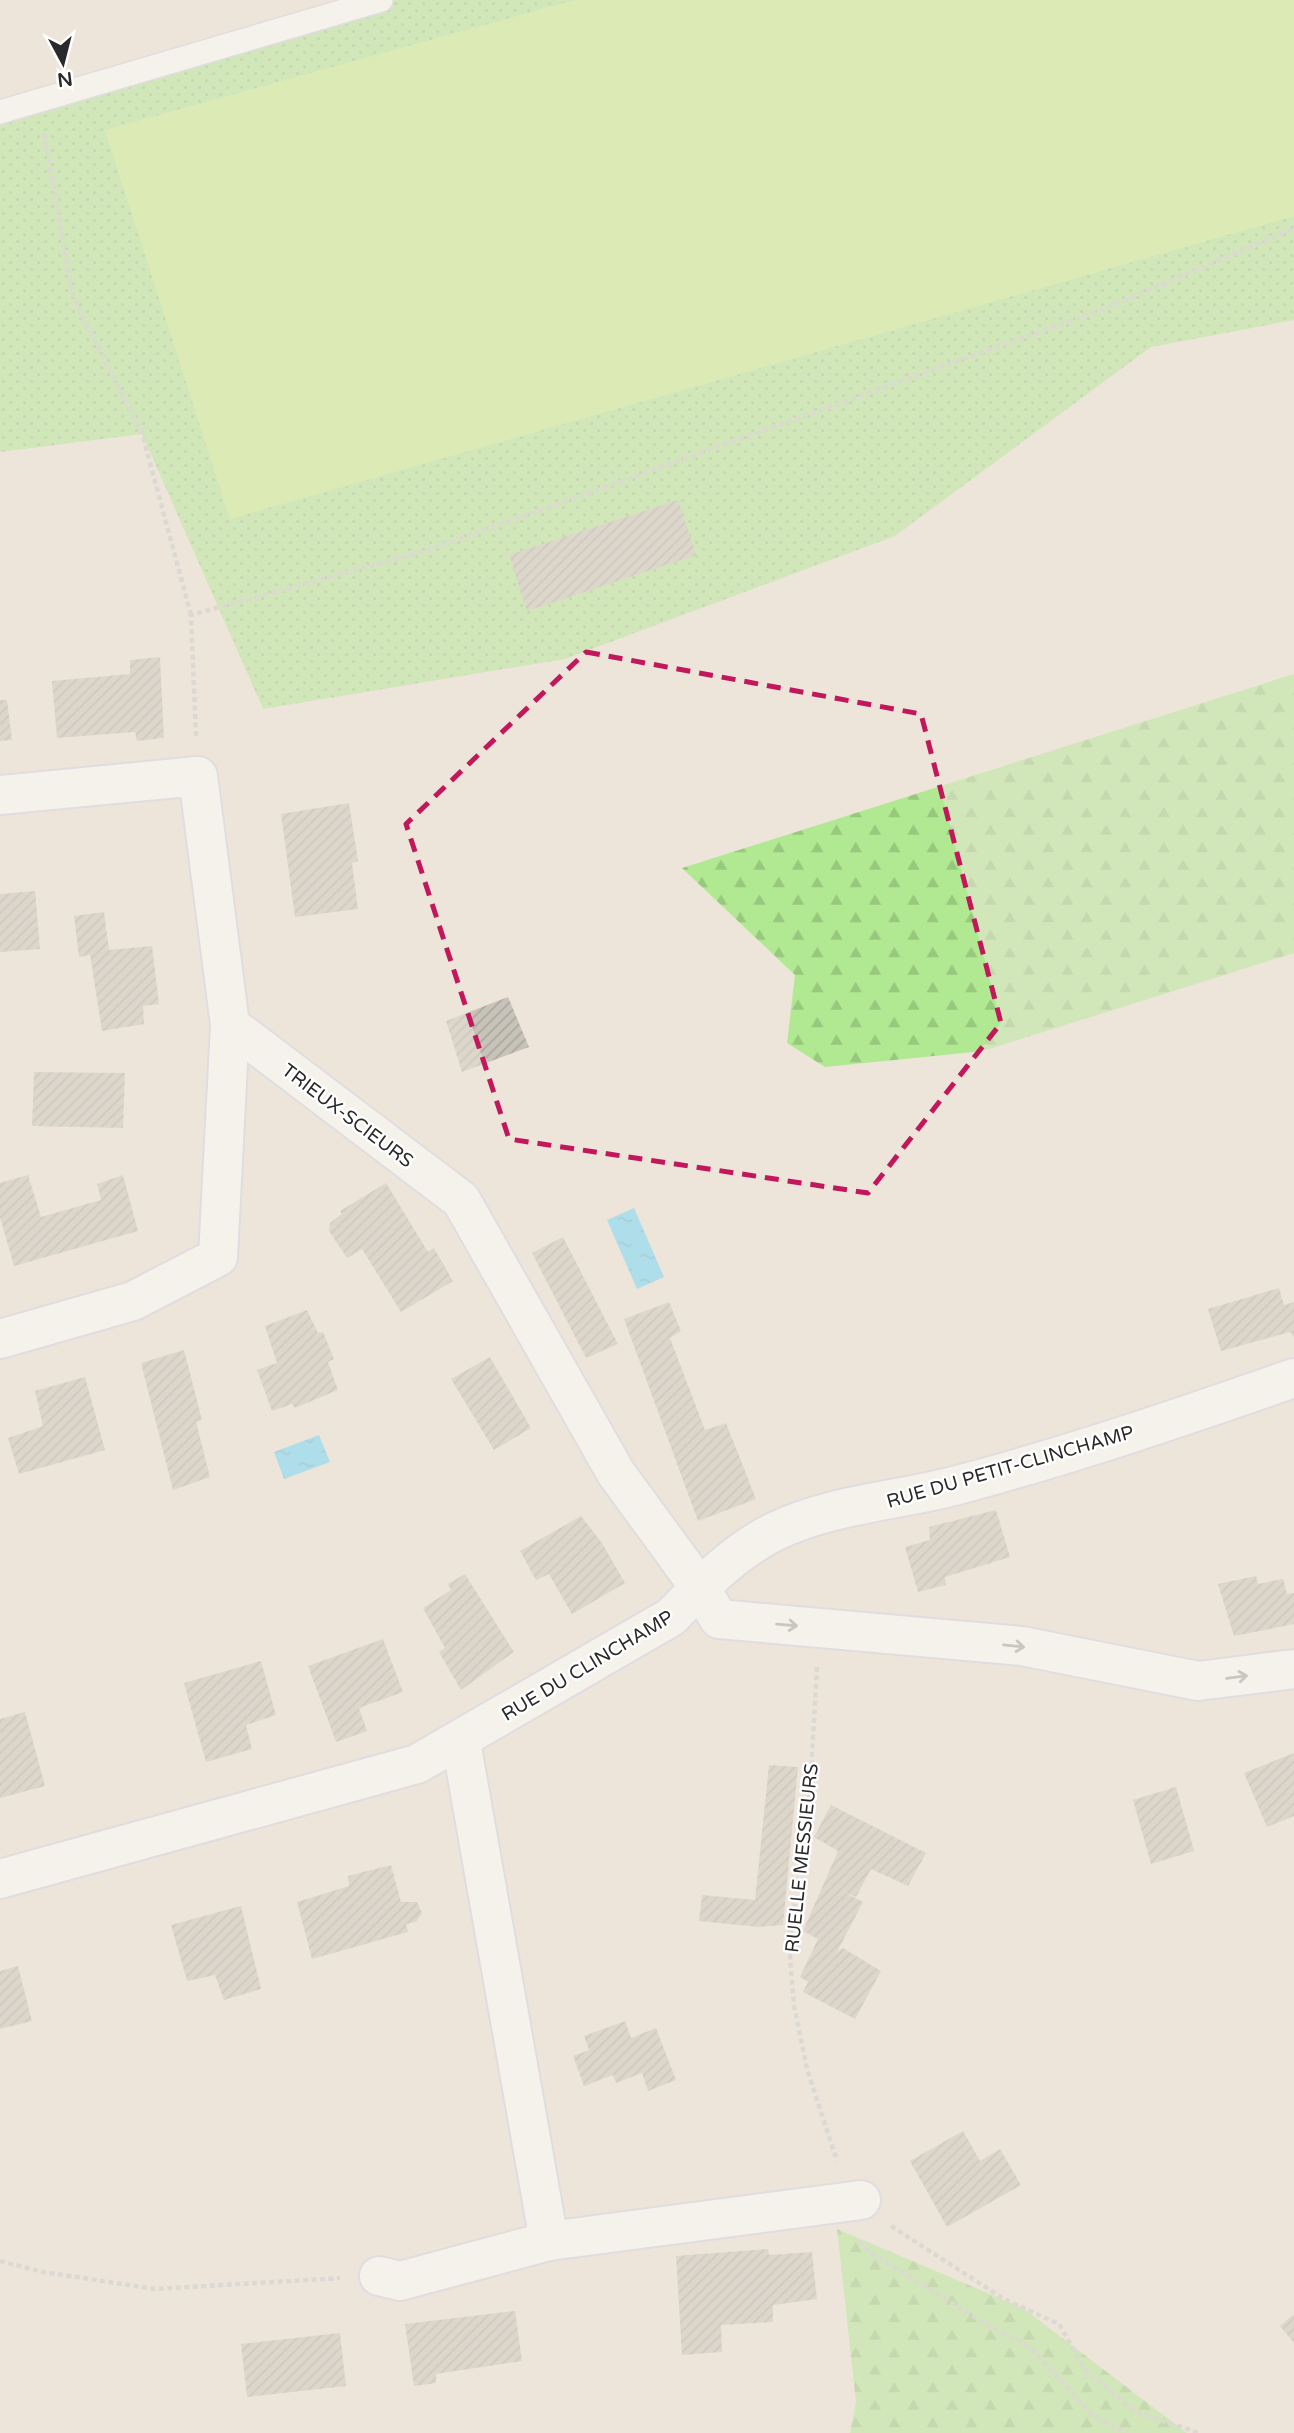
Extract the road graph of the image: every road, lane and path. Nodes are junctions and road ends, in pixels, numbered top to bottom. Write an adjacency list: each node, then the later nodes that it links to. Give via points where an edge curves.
1 (381, 0): 2 (lane)
2 (38, 102): 3 (lane); 5 (path, via 73,298 142,433)
3 (0, 112)
4 (1294, 228): 5 (path, via 1112,306 432,549)
5 (191, 615): 6 (path)
6 (198, 776): 7 (street); 8 (street)
7 (0, 795)
8 (230, 1025): 9 (street, via 218,1257 133,1301); 11 (street, TRIEUX-SCIEURS, via 461,1200 616,1473)
9 (0, 1339)
10 (1294, 1378): 11 (street, RUE DU PETIT-CLINCHAMP, via 954,1486 809,1519 773,1532)
11 (700, 1588): 12 (street, one-way to 12, via 719,1619); 14 (street, RUE DU CLINCHAMP, via 671,1617)
12 (819, 1628): 13 (street, one-way to 13, via 1022,1646 1198,1681); 16 (path, RUELLE MESSIEURS, via 810,1791 790,1957 807,2069 837,2162)
13 (1294, 1670)
14 (461, 1742): 15 (street, RUE DU CLINCHAMP, via 418,1764); 18 (street)
15 (0, 1880)
16 (861, 2200): 17 (street); 22 (path, RUELLE MESSIEURS, via 897,2232 952,2268 1059,2324 1086,2371 1136,2412)
17 (820, 2204): 18 (street); 21 (path, via 871,2253 1035,2352 1092,2415)
18 (549, 2241): 20 (street, via 400,2281)
19 (0, 2261): 20 (path, via 155,2289)
20 (379, 2276)
21 (1127, 2433)
22 (1199, 2433)

